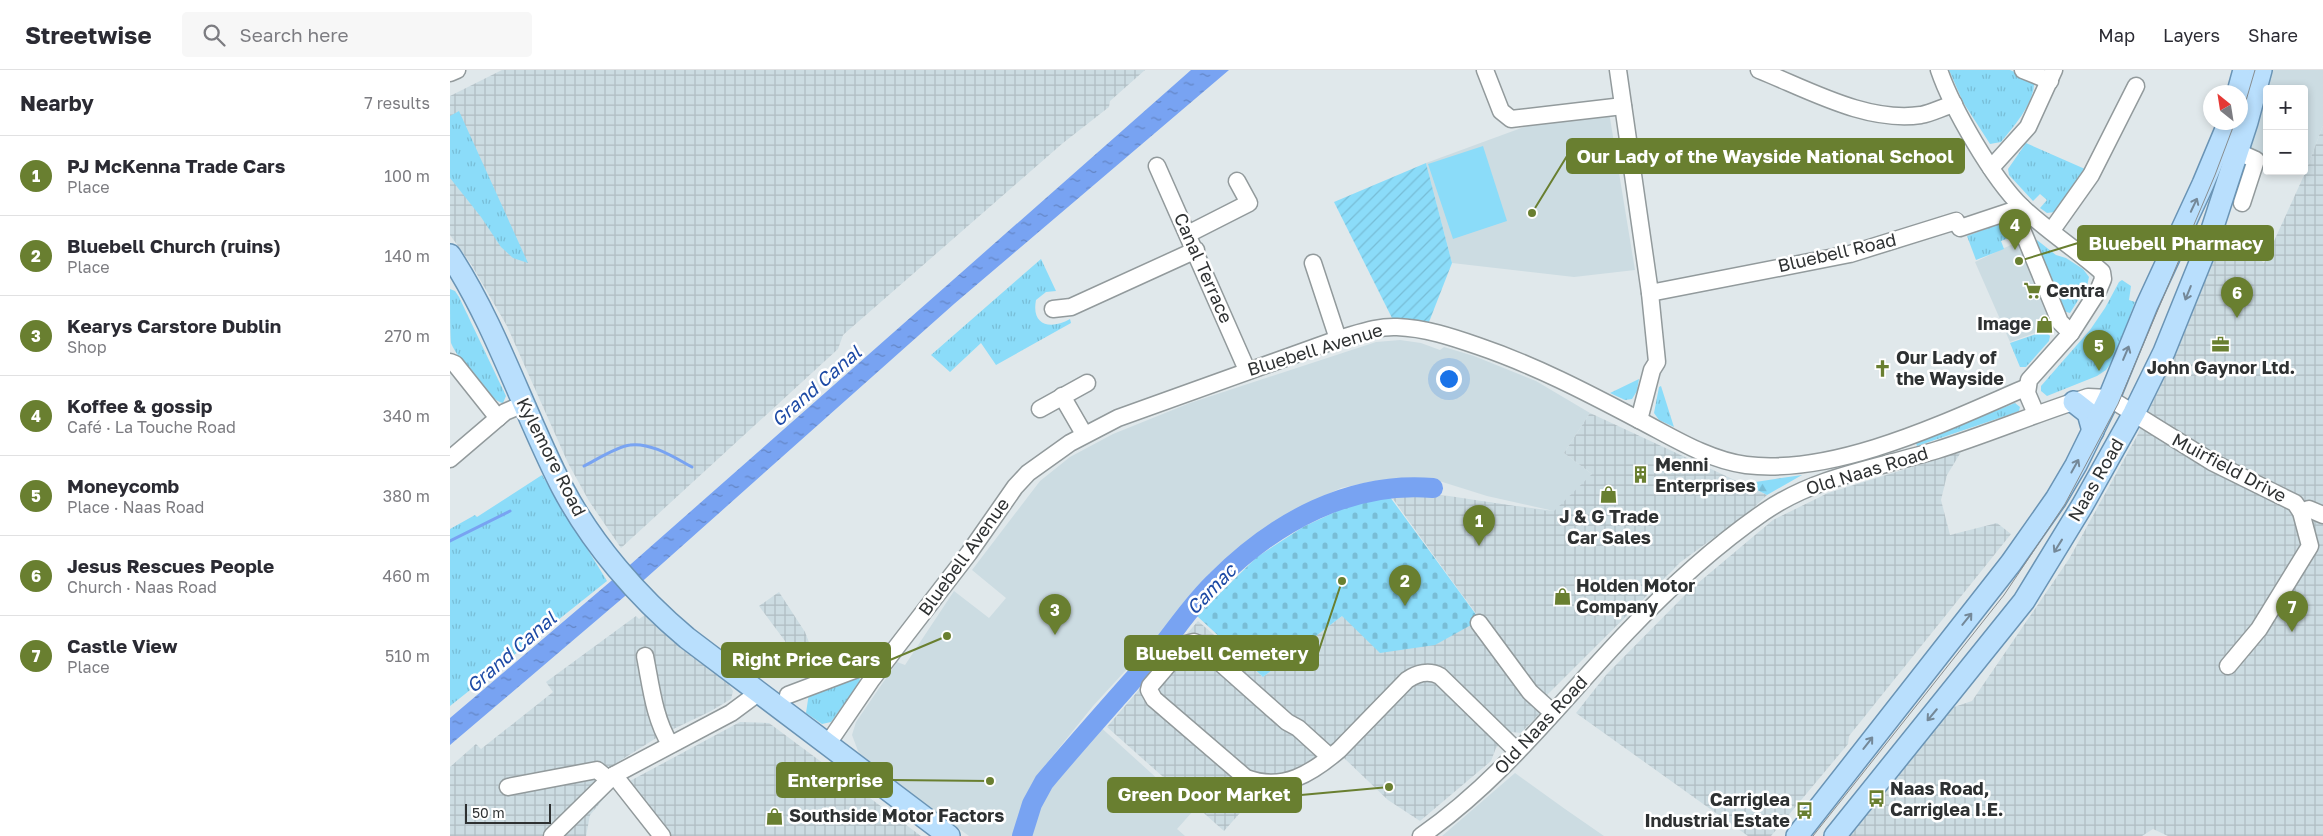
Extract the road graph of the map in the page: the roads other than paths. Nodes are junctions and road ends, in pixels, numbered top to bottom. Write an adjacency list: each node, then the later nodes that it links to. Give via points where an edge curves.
1 (457, 70): 9 (street)
2 (1485, 70): 14 (street, via 1501,112 1511,119)
3 (1618, 70): 14 (street)
4 (1759, 70): 13 (street, via 1867,113 1896,117 1923,115)
5 (1939, 70): 13 (street)
6 (2023, 70): 10 (street)
7 (2244, 70): 11 (main road)
8 (2261, 70): 16 (main road, Naas Road)
9 (450, 73)
10 (2052, 76): 18 (street, via 2028,127)
11 (2240, 85)
12 (2136, 86): 22 (street, via 2091,175)
13 (1954, 104): 18 (street)
14 (1623, 106): 27 (street)
15 (2225, 130): 36 (main road, Naas Road, one-way to 15, via 2146,304)
16 (2236, 151): 20 (street, via 2256,160); 40 (main road, Naas Road, one-way to 40, via 2206,248 2164,352)
17 (1158, 166): 23 (street, Canal Terrace)
18 (1991, 168): 21 (street)
19 (1237, 181): 23 (street, via 1249,204)
20 (2242, 203)
21 (2018, 208): 22 (street); 27 (street, Bluebell Road, via 1960,228 1956,221 1850,254); 29 (street, via 2060,322)
22 (2052, 230): 29 (street, Bluebell Avenue, via 2102,272 2103,279)
23 (1188, 234): 24 (street, Canal Terrace)
24 (1196, 250): 28 (street, via 1071,307); 32 (street, Canal Terrace)
25 (1313, 263): 30 (street)
26 (453, 265): 38 (main road, Kylemore Road, via 484,314)
27 (1650, 293): 43 (street, via 1657,362)
28 (1053, 309)
29 (2071, 333): 34 (street, Bluebell Avenue)
30 (1338, 340): 32 (street, Bluebell Avenue); 43 (street, Bluebell Avenue, via 1392,327 1436,333 1529,364)
31 (450, 362): 42 (street)
32 (1247, 370): 45 (street, Bluebell Avenue, via 1125,415)
33 (1087, 383): 35 (street)
34 (2026, 387): 41 (street); 46 (street, Bluebell Avenue, via 1967,415)
35 (1062, 396): 39 (street); 45 (street)
36 (2109, 398): 37 (street, Old Naas Road, via 2088,397); 40 (street); 44 (main road, Naas Road)
37 (2074, 402): 41 (street, Old Naas Road); 44 (main road, via 2088,413)
38 (524, 404): 42 (street); 55 (main road, Kylemore Road, via 580,518 616,564 666,620)
39 (1040, 409)
40 (2134, 413): 49 (street, Muirfield Drive, via 2212,462 2294,503); 69 (main road, Naas Road, one-way to 69, via 2024,601)
41 (2036, 414): 47 (street, Old Naas Road, via 1939,450)
42 (498, 418): 48 (street)
43 (1638, 420): 46 (street, Bluebell Avenue, via 1701,451 1752,465 1774,466 1828,459)
44 (2093, 432): 68 (main road, Naas Road, one-way to 44, via 2011,563 2056,499)
45 (1084, 434): 54 (street, Bluebell Avenue, via 1028,473 1015,487 969,553)
46 (1903, 438): 47 (street)
47 (1908, 458): 57 (street, Old Naas Road, via 1814,484 1764,512 1700,563 1629,630)
48 (450, 459)
49 (2301, 512): 50 (street, Muirfield Drive, via 2309,508); 53 (street, via 2310,546 2259,629)
50 (2323, 515)
51 (1480, 623): 57 (street, via 1530,692)
52 (645, 656): 58 (street, via 663,733)
53 (2228, 666)
54 (878, 671): 56 (street, via 863,667); 59 (street, Bluebell Avenue)
55 (758, 693): 58 (street, via 731,713); 59 (main road, Kylemore Road)
56 (788, 695)
57 (1553, 713): 60 (street, Old Naas Road)
58 (670, 744): 62 (street)
59 (827, 745): 66 (main road, Kylemore Road)
60 (1517, 751): 61 (street, via 1440,676 1426,672 1407,680); 67 (street, Old Naas Road, via 1456,809)
61 (1330, 757): 61 (street, via 1306,775 1290,782 1246,778 1154,699 1150,686 1186,644 1197,643)
62 (611, 777): 63 (street, via 597,770); 64 (street); 65 (street)
63 (508, 787)
64 (552, 836)
65 (662, 836)
66 (948, 836)
67 (1422, 836)
68 (1797, 836)
69 (1835, 836)

